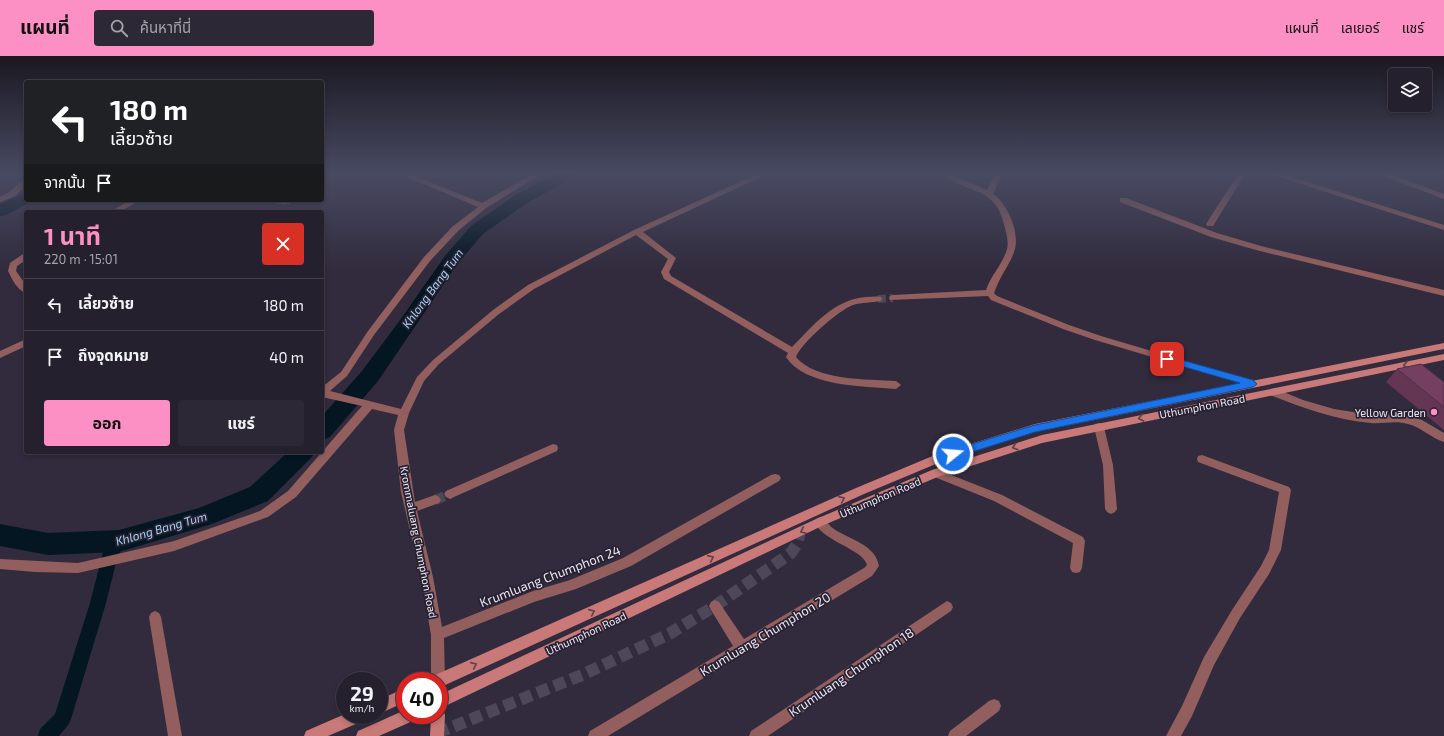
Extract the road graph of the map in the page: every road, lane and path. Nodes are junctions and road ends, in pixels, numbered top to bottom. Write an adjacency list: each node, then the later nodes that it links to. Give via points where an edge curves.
1 (483, 206): 24 (street, via 455,229 427,259 371,333 344,374)
2 (695, 206): 9 (street, Krommaluang Chumphon Road)
3 (1002, 206): 12 (street, via 1009,225 1011,251 991,286)
4 (1139, 206): 13 (street, via 1259,248)
5 (1222, 206): 7 (street)
6 (1373, 206): 8 (street)
7 (1210, 224)
8 (1444, 228)
9 (637, 232): 18 (street, via 672,258 665,272 667,277); 26 (street, Krommaluang Chumphon Road, via 531,287 496,312 436,362 420,379)
10 (24, 257): 11 (street, via 13,265 12,271)
11 (24, 288)
12 (990, 293): 14 (street); 21 (street, via 1001,301 1066,327)
13 (1444, 293)
14 (893, 298)
15 (878, 299): 18 (street, via 852,303 828,316)
16 (24, 343): 19 (street)
17 (1444, 346): 21 (street, Uthumphon Road)
18 (793, 352): 22 (street, via 791,357 795,364 807,372 820,376)
19 (0, 355)
20 (1444, 357): 23 (street, Uthumphon Road, one-way to 23)
21 (1253, 384): 23 (street); 46 (street, Uthumphon Road, one-way to 21, via 939,458 1035,428)
22 (896, 385)
23 (1274, 392): 27 (street, Uthumphon Road, one-way to 27); 28 (street, via 1334,413 1372,419 1409,420)
24 (324, 393): 25 (street)
25 (368, 404): 26 (street); 38 (street, via 292,494 264,514 174,546 89,567)
26 (404, 413): 35 (street, Krommaluang Chumphon Road, via 399,430)
27 (1099, 427): 31 (street, Uthumphon Road, one-way to 31, via 1042,439); 36 (street, via 1108,465)
28 (1444, 438)
29 (553, 448): 33 (street)
30 (1202, 460): 59 (street, via 1285,490 1275,550 1209,661)
31 (936, 473): 37 (street, Uthumphon Road); 39 (street, via 998,498 1079,541)
32 (775, 478): 43 (street, Krumluang Chumphon 24, via 627,562)
33 (450, 494)
34 (435, 500): 35 (street)
35 (411, 508): 43 (street, Krommaluang Chumphon Road)
36 (1111, 509)
37 (820, 522): 44 (street, Krumluang Chumphon 20, via 828,532 865,552 872,560 873,566 868,572); 47 (street, Uthumphon Road, one-way to 47)
38 (0, 564)
39 (1076, 568)
40 (715, 606): 44 (street)
41 (947, 607): 57 (street, Krumluang Chumphon 18)
42 (155, 617): 52 (street)
43 (437, 635): 45 (street, Krommaluang Chumphon Road)
44 (742, 648): 56 (street, Krumluang Chumphon 20)
45 (438, 672)
46 (448, 676)
47 (448, 698)
48 (994, 706): 58 (street)
49 (396, 721): 54 (street)
50 (339, 724): 53 (street)
51 (438, 724): 55 (street)
52 (175, 736)
53 (311, 736)
54 (363, 736)
55 (437, 736)
56 (595, 736)
57 (756, 736)
58 (955, 736)
59 (1173, 736)

